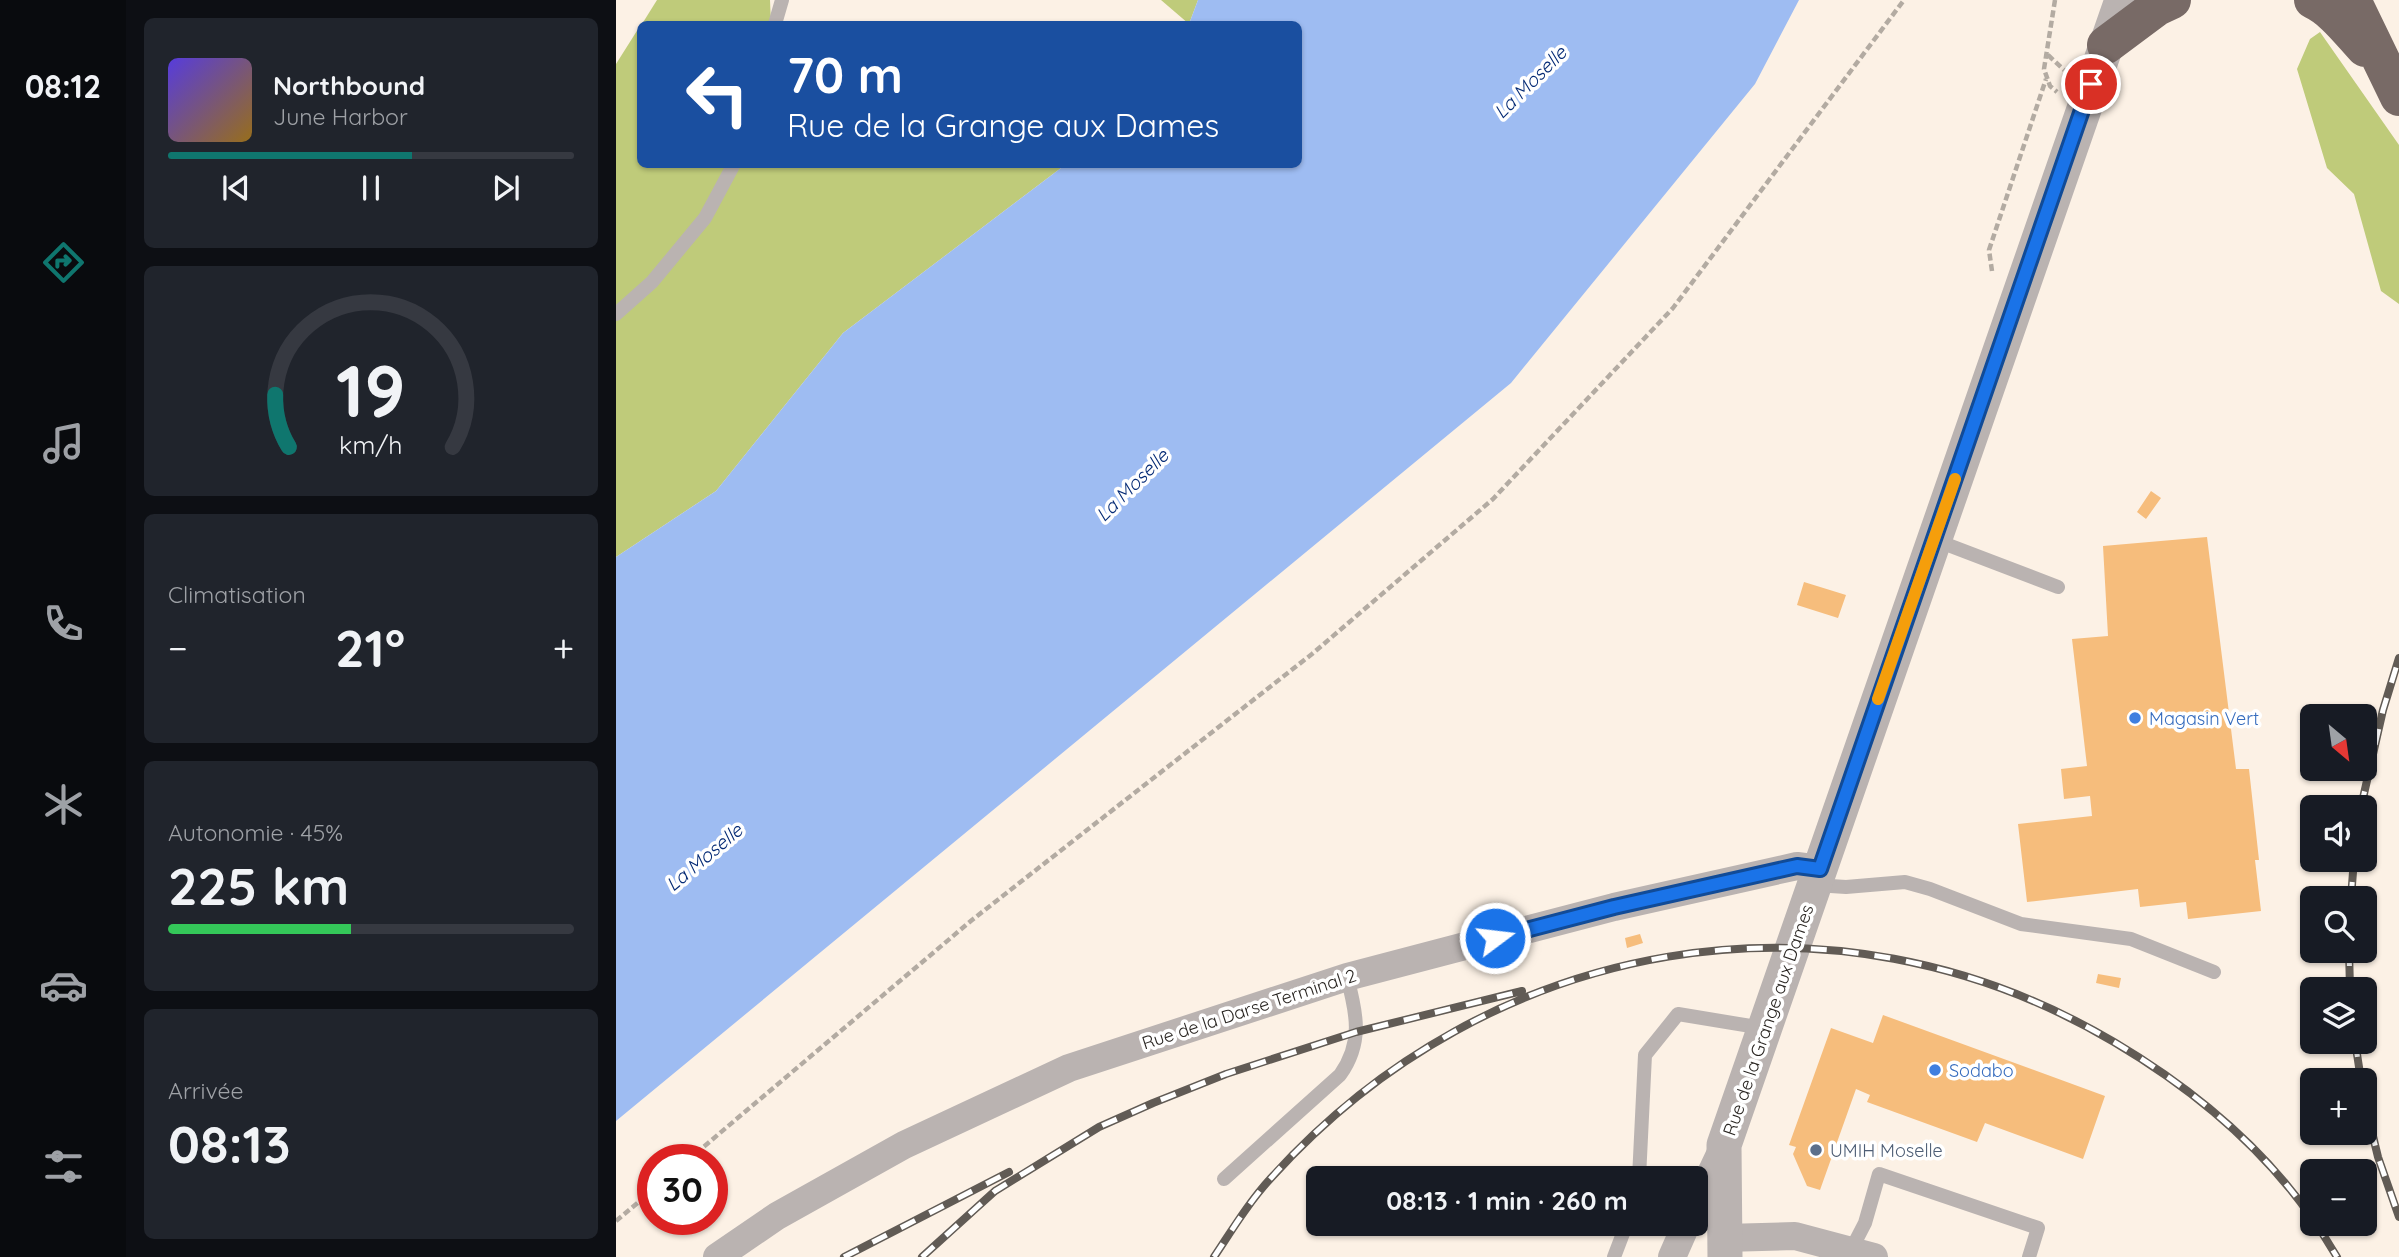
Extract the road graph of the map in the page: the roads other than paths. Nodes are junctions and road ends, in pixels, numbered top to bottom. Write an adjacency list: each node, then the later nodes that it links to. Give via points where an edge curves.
1 (782, 0): 6 (lane)
2 (2122, 0): 7 (street, Rue de la Grange aux Dames)
3 (2172, 0): 7 (highway)
4 (2312, 0): 8 (highway, via 2344,25)
5 (2352, 0): 8 (highway)
6 (776, 21)
7 (2106, 45): 11 (street, Rue de la Grange aux Dames)
8 (2392, 83)
9 (732, 168): 10 (lane, via 705,218 652,282)
10 (616, 314)
11 (1934, 540): 12 (lane); 13 (street, Rue de la Grange aux Dames)
12 (2058, 587)
13 (1817, 877): 14 (lane, via 1846,887 1905,882 2021,924 2131,939); 15 (street, Rue de la Darse Terminal 2, via 1797,866 1614,907); 16 (street, Rue de la Grange aux Dames)
14 (2214, 972)
15 (1347, 977): 19 (lane, via 1356,1032 1348,1064); 25 (street, Rue de la Darse Terminal 2, via 1069,1068 904,1145 777,1216)
16 (1765, 1028): 17 (street, Rue de la Grange aux Dames); 18 (lane, via 1678,1014 1645,1055)
17 (1724, 1145): 20 (street, Rue de la Grange aux Dames); 23 (street)
18 (1640, 1166)
19 (1224, 1179)
20 (1708, 1179)
21 (1622, 1236): 26 (lane)
22 (1681, 1236): 27 (street)
23 (1725, 1247): 24 (street, via 1795,1236)
24 (1862, 1254): 28 (lane, via 1865,1223 1879,1174 2038,1228)
25 (717, 1257)
26 (1614, 1257)
27 (1672, 1257)
28 (2029, 1257)

